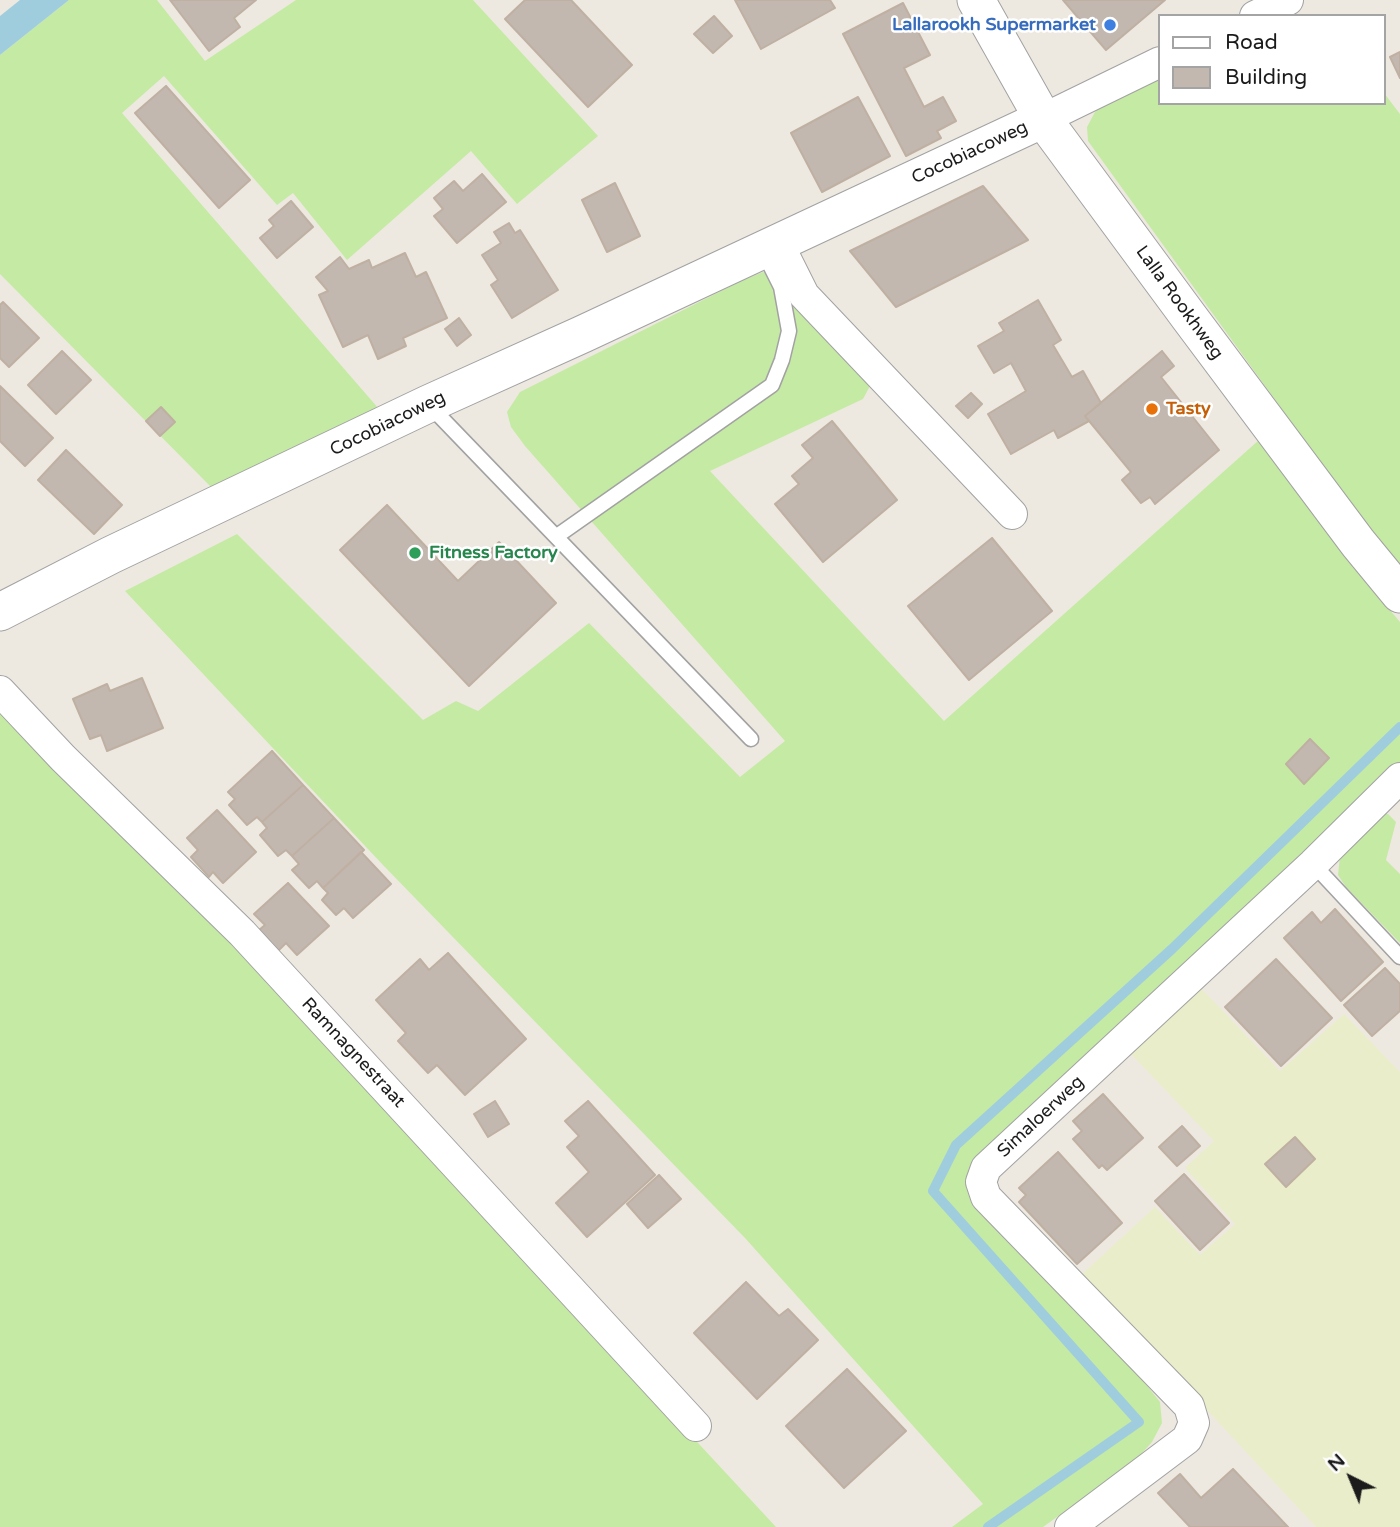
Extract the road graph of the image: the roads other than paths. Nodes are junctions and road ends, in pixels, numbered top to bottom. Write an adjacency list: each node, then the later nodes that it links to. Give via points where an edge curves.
1 (976, 0): 5 (street, Lalla Rookhweg)
2 (1288, 0): 3 (street)
3 (1259, 14)
4 (1158, 63): 5 (street, Cocobiacoweg)
5 (1044, 119): 6 (street, Cocobiacoweg); 10 (street, Lalla Rookhweg)
6 (770, 246): 7 (street, Cocobiacoweg); 8 (street, via 804,295); 9 (lane, via 789,331 772,384)
7 (429, 404): 9 (lane); 11 (street, Cocobiacoweg)
8 (1012, 514)
9 (556, 536): 13 (lane)
10 (1400, 594)
11 (0, 612)
12 (0, 691): 17 (street, Ramnagnestraat, via 242,933)
13 (751, 739)
14 (1400, 778): 15 (street, Simaloerweg)
15 (1313, 864): 16 (lane); 18 (street, Simaloerweg, via 986,1168 981,1182 986,1198 1189,1406 1194,1423 1187,1439)
16 (1400, 957)
17 (696, 1426)
18 (1070, 1527)

